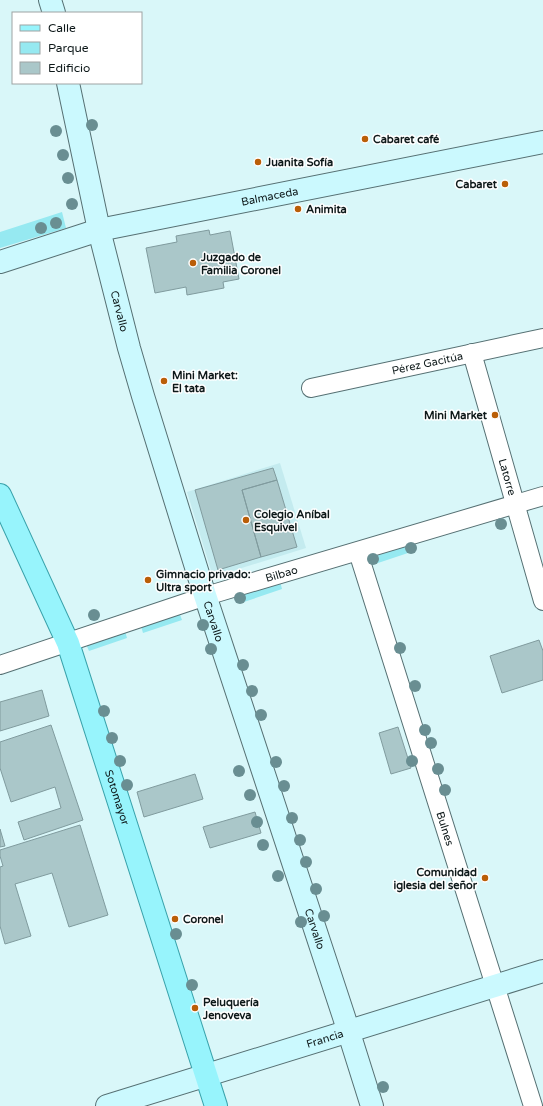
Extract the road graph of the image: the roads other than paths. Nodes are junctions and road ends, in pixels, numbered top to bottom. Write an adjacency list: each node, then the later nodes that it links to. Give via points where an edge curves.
1 (50, 0): 2 (main road)
2 (54, 12)
3 (68, 84): 5 (main road, Carvallo)
4 (543, 142): 5 (main road, Balmaceda)
5 (99, 230): 6 (main road, Balmaceda); 14 (main road, Carvallo, via 133,362)
6 (0, 262)
7 (543, 338): 8 (street, Pérez Gacitúa)
8 (472, 353): 9 (street, Pérez Gacitúa); 12 (street, Latorre)
9 (311, 388)
10 (0, 496): 16 (main road, Sotomayor)
11 (543, 496): 12 (street, Bilbao)
12 (516, 504): 13 (street, Bilbao); 15 (street, Latorre)
13 (358, 552): 14 (street, Bilbao); 19 (street, Bulnes)
14 (206, 596): 16 (street, Bilbao); 20 (main road, Carvallo)
15 (543, 601)
16 (68, 643): 17 (street, Bilbao); 21 (main road, Sotomayor)
17 (0, 665)
18 (543, 971): 19 (main road, Francia)
19 (495, 986): 20 (main road, Francia); 25 (street, Bulnes)
20 (348, 1031): 21 (main road, Francia); 24 (main road, Carvallo)
21 (206, 1075): 22 (main road, Francia); 23 (main road, Sotomayor)
22 (107, 1106)
23 (216, 1106)
24 (372, 1106)
25 (533, 1106)

